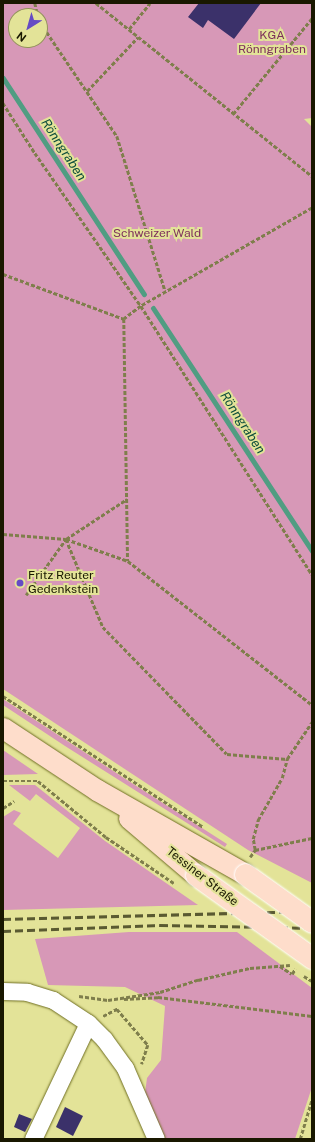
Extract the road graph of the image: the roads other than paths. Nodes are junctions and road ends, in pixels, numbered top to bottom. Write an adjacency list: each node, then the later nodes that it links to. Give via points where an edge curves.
1 (3, 728): 2 (main road, Tessiner Straße)
2 (97, 790): 3 (main road, Tessiner Straße, bridge, via 247,866); 4 (main road, Tessiner Straße, bridge, via 196,875)
3 (312, 922)
4 (312, 958)
5 (3, 991): 6 (street, via 27,992 53,1000)
6 (88, 1023): 7 (street); 8 (street, via 116,1055 135,1090)
7 (32, 1139)
8 (156, 1139)

